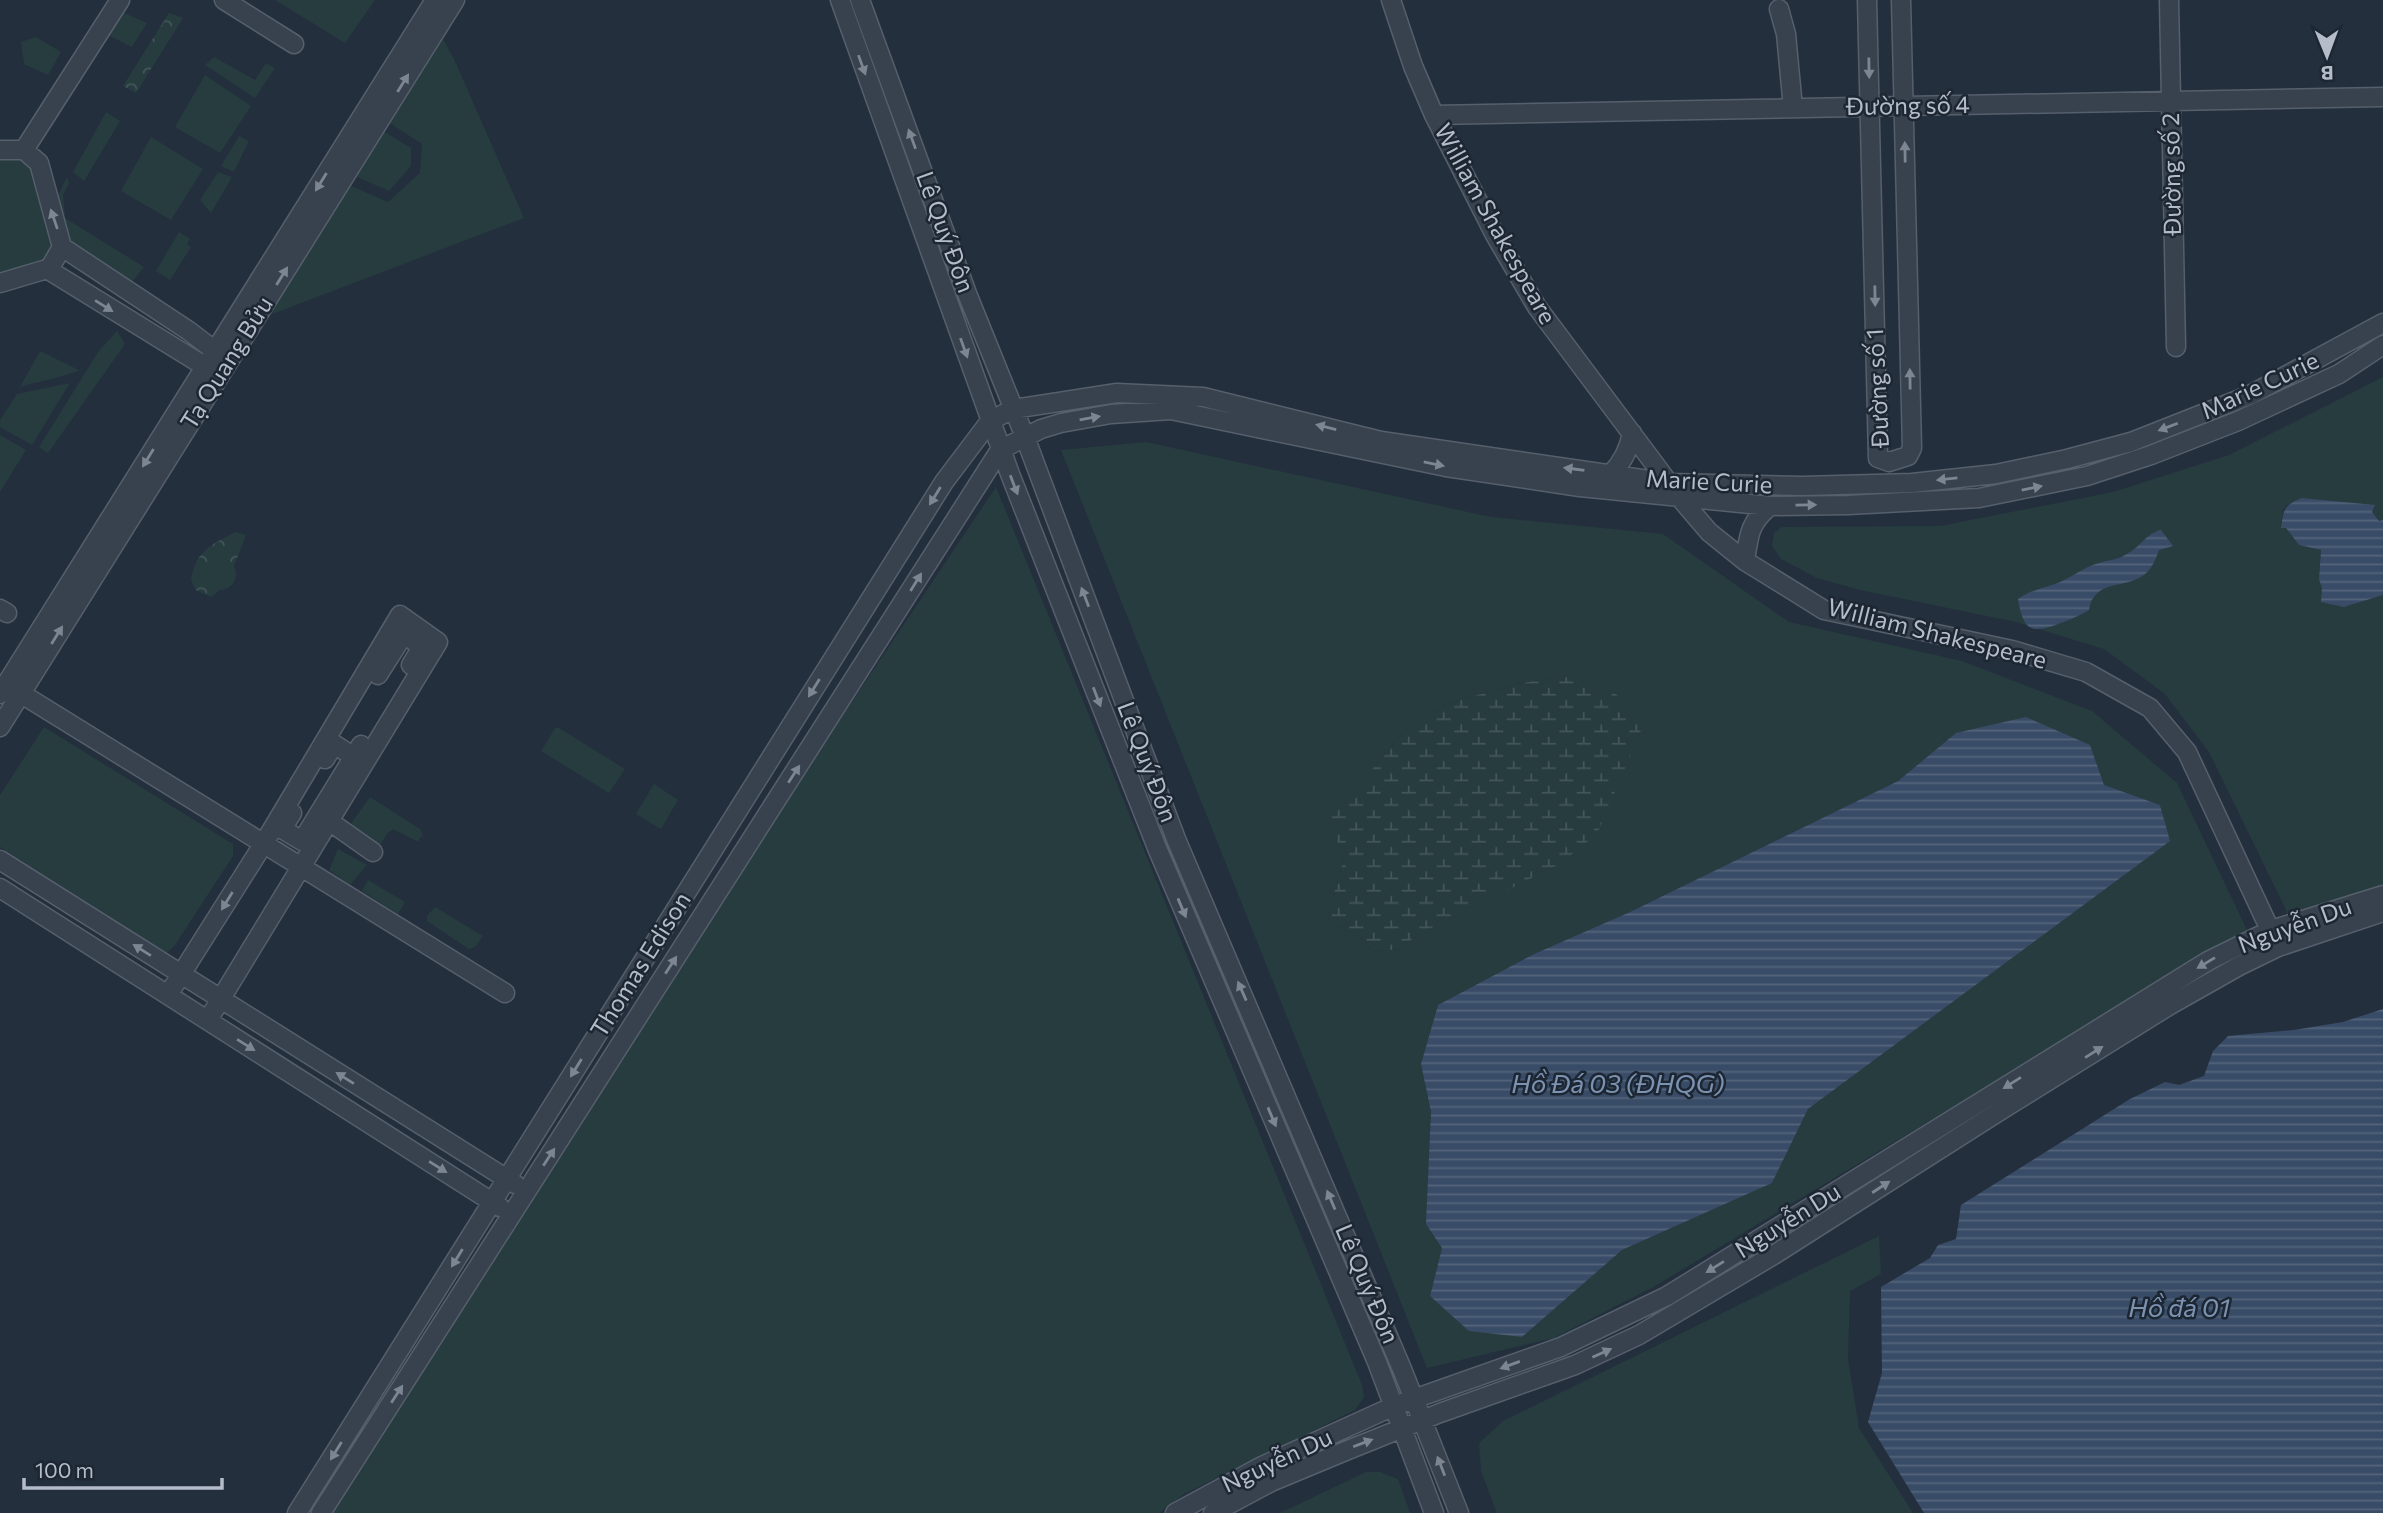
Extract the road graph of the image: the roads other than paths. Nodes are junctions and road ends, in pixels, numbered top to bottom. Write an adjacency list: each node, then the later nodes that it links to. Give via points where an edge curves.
1 (120, 0): 20 (street)
2 (225, 0): 12 (street)
3 (435, 0): 21 (street, Tạ Quang Bửu)
4 (455, 0): 21 (street, Tạ Quang Bửu, one-way to 4)
5 (840, 0): 26 (street, Lê Quý Đôn, one-way to 26)
6 (860, 0): 25 (street, Lê Quý Đôn, one-way to 6)
7 (1391, 0): 18 (street, William Shakespeare)
8 (1867, 0): 15 (street, Đường số 1, one-way to 15)
9 (1901, 0): 16 (street, Đường số 1)
10 (2169, 0): 14 (street, Đường số 2)
11 (1779, 9): 17 (street)
12 (294, 44)
13 (2383, 97): 14 (street, Đường số 4)
14 (2171, 101): 16 (street, Đường số 4); 29 (street, Đường số 2)
15 (1870, 106): 16 (street, Đường số 4); 16 (street, Đường số 1, one-way to 16, via 1878,458 1889,462 1908,456 1912,448); 17 (street, Đường số 4)
16 (1904, 106)
17 (1793, 108): 18 (street, Đường số 4)
18 (1434, 115): 33 (street, William Shakespeare, via 1537,307)
19 (0, 149): 20 (street)
20 (24, 150): 22 (street, one-way to 20, via 39,163)
21 (351, 150): 30 (street, Tạ Quang Bửu)
22 (62, 247): 23 (street); 30 (street, via 189,331)
23 (47, 269): 24 (street); 30 (street, one-way to 30)
24 (0, 284)
25 (968, 296): 26 (street); 31 (street, Lê Quý Đôn)
26 (948, 304): 32 (street, Lê Quý Đôn, one-way to 32)
27 (2377, 326): 28 (street); 37 (street, Marie Curie, one-way to 37, via 2250,395 2131,442 2067,459 1996,474 1912,484)
28 (2381, 346): 38 (street, Marie Curie, one-way to 28, via 1979,498 2087,476 2238,421 2339,374)
29 (2176, 347)
30 (217, 364): 42 (street, Tạ Quang Bửu)
31 (1013, 409): 32 (street, Marie Curie); 34 (street, Lê Quý Đôn); 36 (street, Marie Curie, one-way to 31, via 1381,441 1203,397 1117,393)
32 (990, 421): 35 (street, Lê Quý Đôn); 40 (street, Thomas Edison, one-way to 40, via 944,482)
33 (1632, 433): 36 (street, via 1629,448); 37 (street, William Shakespeare)
34 (1025, 437): 35 (street, Marie Curie); 37 (street, Marie Curie, one-way to 37, via 1061,423 1171,410 1446,467 1580,487); 47 (street, Lê Quý Đôn, one-way to 34)
35 (1000, 450): 41 (street, Thomas Edison, one-way to 35); 49 (street, Lê Quý Đôn, one-way to 49)
36 (1611, 474): 37 (street, Marie Curie)
37 (1674, 490): 38 (street, Marie Curie); 39 (street, William Shakespeare, via 1709,532)
38 (1770, 506): 39 (street, via 1756,517)
39 (1745, 561): 58 (street, William Shakespeare, via 1824,610 2012,650 2086,672 2150,708 2187,752)
40 (867, 605): 41 (street); 71 (street, Thomas Edison, one-way to 71)
41 (892, 619): 72 (street, Thomas Edison, one-way to 41)
42 (9, 691): 43 (street, Tạ Quang Bửu); 48 (street)
43 (0, 727)
44 (334, 744): 45 (street); 45 (street, via 282,829 302,841); 45 (street, via 404,634 422,648)
45 (354, 757)
46 (329, 821): 48 (street, via 438,642 400,615); 50 (street); 52 (street)
47 (1176, 839): 49 (street); 59 (street, Lê Quý Đôn)
48 (264, 844): 52 (street); 62 (street, one-way to 62)
49 (1157, 848): 61 (street, Lê Quý Đôn, one-way to 61)
50 (373, 852)
51 (0, 860): 54 (street)
52 (302, 867): 63 (street); 65 (street)
53 (0, 888): 57 (street)
54 (54, 895): 57 (street); 62 (street, one-way to 54)
55 (2383, 895): 58 (street, Nguyễn Du)
56 (2383, 912): 60 (street, Nguyễn Du)
57 (41, 915): 64 (street)
58 (2271, 930): 60 (street, William Shakespeare); 75 (street, Nguyễn Du, one-way to 75, via 2208,961 1667,1296 1561,1347)
59 (1223, 947): 61 (street); 67 (street, Lê Quý Đôn, one-way to 59)
60 (2278, 947): 77 (street, Nguyễn Du, one-way to 60, via 1575,1365 1639,1335 2171,1005)
61 (1203, 957): 68 (street, Lê Quý Đôn)
62 (181, 975): 64 (street); 65 (street)
63 (505, 993)
64 (168, 995): 66 (street)
65 (220, 999): 66 (street); 69 (street, one-way to 65)
66 (208, 1020): 70 (street, one-way to 70)
67 (1281, 1080): 68 (street); 75 (street, Lê Quý Đôn, one-way to 67)
68 (1261, 1092): 76 (street, Lê Quý Đôn, one-way to 76)
69 (377, 1098): 70 (street); 71 (street)
70 (364, 1120): 73 (street, one-way to 73)
71 (506, 1180): 72 (street); 73 (street, Thomas Edison)
72 (527, 1191): 74 (street, Thomas Edison)
73 (492, 1202): 74 (street); 79 (street, Thomas Edison, one-way to 79)
74 (512, 1214): 80 (street, Thomas Edison, one-way to 74)
75 (1415, 1398): 76 (street, Nguyễn Du); 77 (street, Lê Quý Đôn)
76 (1394, 1406): 78 (street, Lê Quý Đôn); 81 (street, Nguyễn Du, via 1262,1466)
77 (1423, 1420): 78 (street, Nguyễn Du); 84 (street, Lê Quý Đôn, one-way to 77)
78 (1403, 1428): 82 (street, Nguyễn Du, one-way to 78, via 1271,1482); 83 (street, Lê Quý Đôn)
79 (297, 1513)
80 (321, 1513)
81 (1175, 1513)
82 (1213, 1513)
83 (1434, 1513)
84 (1459, 1513)

